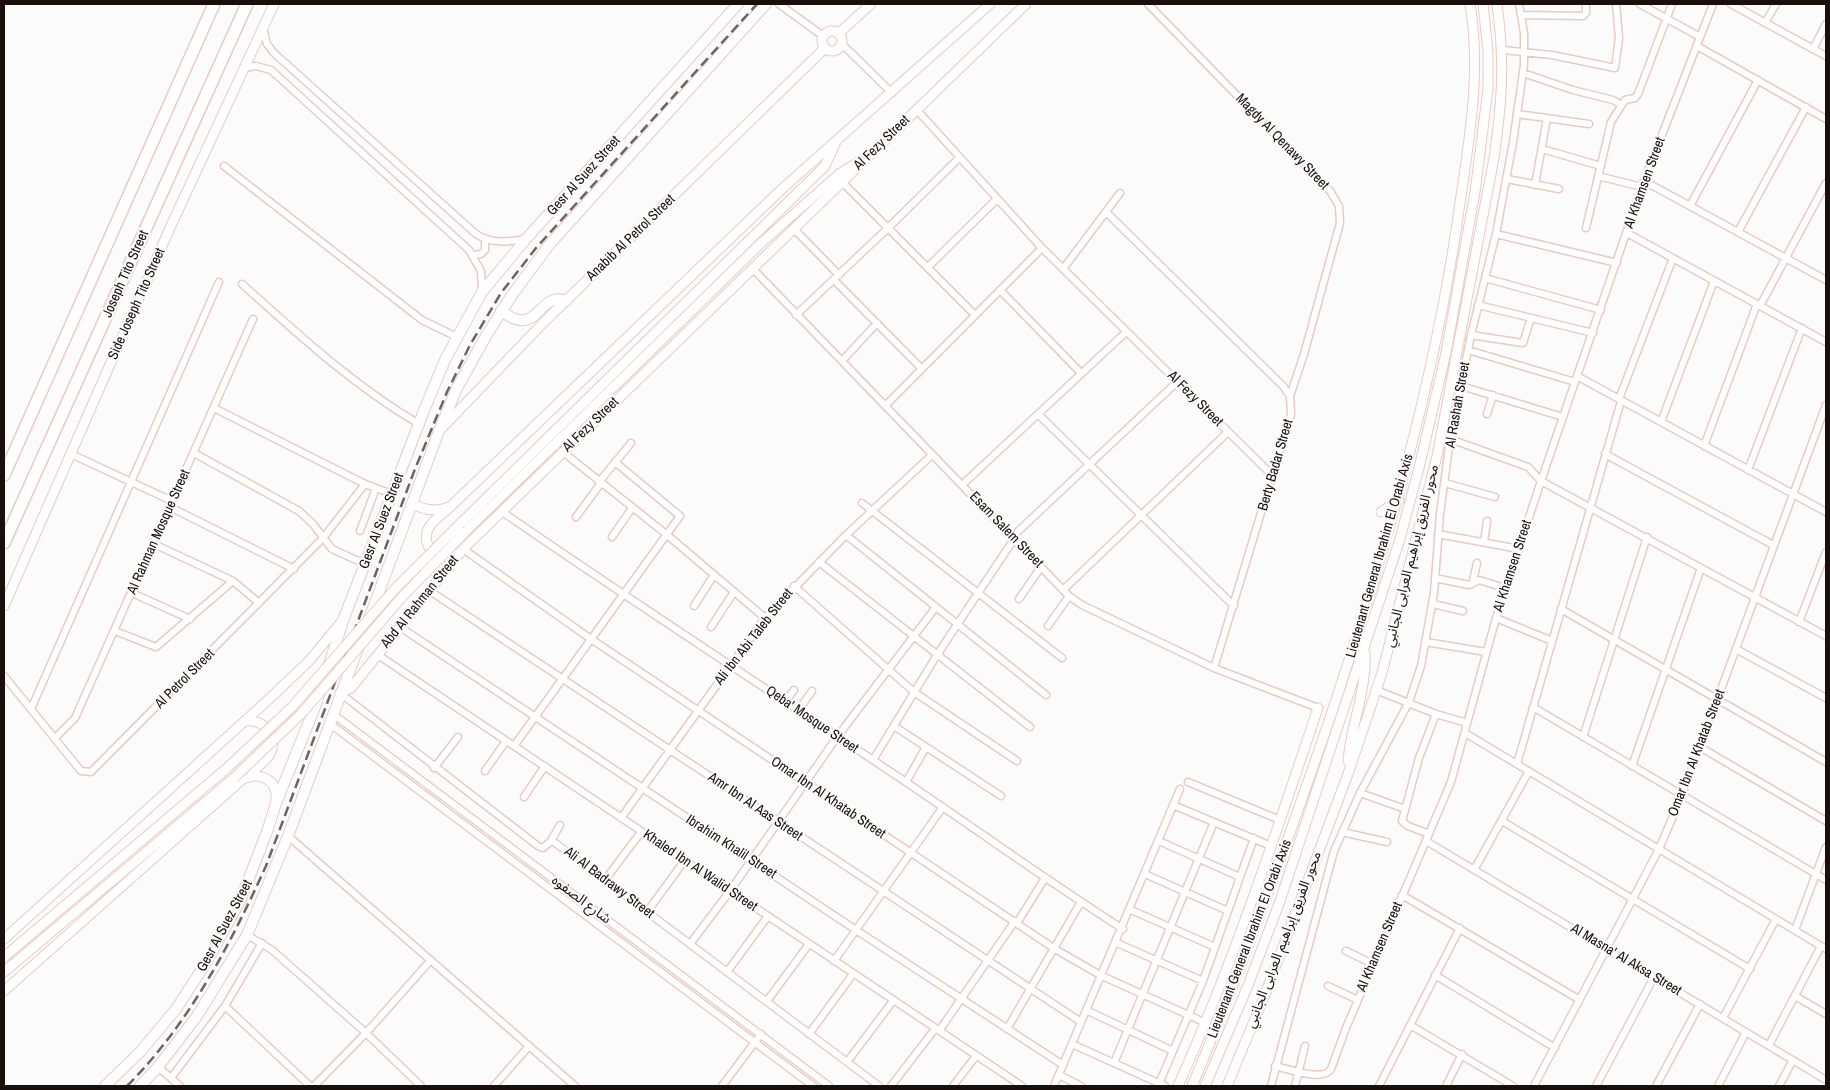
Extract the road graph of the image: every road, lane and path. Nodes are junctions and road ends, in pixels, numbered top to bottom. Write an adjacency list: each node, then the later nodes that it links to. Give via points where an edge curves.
1 (214, 4): 138 (highway)
2 (247, 4): 173 (highway, Joseph Tito Street)
3 (274, 4): 26 (main road, Side Joseph Tito Street)
4 (766, 4): 95 (main road, Gesr Al Suez Street, via 549,245)
5 (779, 4): 28 (street)
6 (871, 4): 27 (main road)
7 (990, 4): 42 (main road)
8 (1026, 4): 45 (main road)
9 (1148, 4): 115 (street, Magdy Al Qenawy Street, via 1330,192 1339,206 1340,223)
10 (1470, 4): 150 (main road, Lieutenant General Ibrahim El Orabi Axis, via 1476,54 1475,90 1454,246 1438,335)
11 (1483, 4): 224 (main road, Lieutenant General Ibrahim El Orabi Axis, via 1488,52 1487,96 1475,192 1451,328 1420,468)
12 (1497, 4): 34 (main road, محور الفريق إبراهيم العرابى الجانبي)
13 (1519, 4): 22 (street, Al Rashah Street)
14 (1586, 4): 22 (street, via 1586,13 1581,16)
15 (1616, 4): 35 (street, via 1619,38 1617,64 1613,69)
16 (1640, 4): 23 (street)
17 (1672, 4): 23 (street)
18 (1712, 4): 29 (street, Al Khamsen Street)
19 (1731, 4): 24 (street)
20 (1776, 4): 24 (street)
21 (734, 6): 74 (main road, Gesr Al Suez Street)
22 (1522, 15): 35 (street, Al Rashah Street)
23 (1666, 18): 29 (street); 43 (street, via 1638,94)
24 (1765, 23): 33 (street)
25 (1826, 24): 33 (street)
26 (263, 28): 37 (street, via 270,48); 38 (main road, Side Joseph Tito Street)
27 (839, 33): 28 (main road, via 831,30); 30 (main road)
28 (824, 36): 32 (main road, via 822,43)
29 (1700, 37): 31 (street, Al Khamsen Street)
30 (842, 44): 32 (main road, via 833,51); 42 (street)
31 (1697, 46): 41 (street); 60 (street, Al Khamsen Street)
32 (825, 48): 91 (main road, Anabib Al Petrol Street)
33 (1813, 49): 36 (street)
34 (1503, 50): 35 (street); 237 (main road, محور الفريق إبراهيم العرابى الجانبي, via 1503,93 1494,158 1437,456)
35 (1524, 52): 40 (street, Al Rashah Street)
36 (1826, 56)
37 (282, 61): 39 (street, via 274,63); 73 (street)
38 (244, 68): 39 (street, via 256,66); 132 (main road, Side Joseph Tito Street)
39 (270, 70): 76 (street)
40 (1523, 73): 43 (street, via 1613,100); 46 (street, Al Rashah Street)
41 (1758, 80): 44 (street); 65 (street)
42 (892, 93): 50 (main road)
43 (1620, 105): 55 (street, via 1611,122)
44 (1806, 107): 48 (street); 70 (street)
45 (916, 110): 52 (street, Al Fezy Street); 53 (main road, Al Fezy Street)
46 (1517, 114): 47 (street); 57 (street, Al Rashah Street)
47 (1547, 118): 49 (street); 51 (street)
48 (1826, 119)
49 (1590, 124)
50 (836, 142): 154 (main road, via 783,188); 354 (main road, bridge, via 825,166 460,523 394,590 292,707 226,769)
51 (1542, 149): 55 (street); 61 (street)
52 (959, 158): 64 (street, Al Fezy Street); 67 (street)
53 (864, 159): 58 (main road, Al Fezy Street); 280 (main road, bridge, via 844,170 760,244 466,532 384,617 302,713)
54 (224, 166): 105 (street, via 422,320)
55 (1601, 166): 56 (street)
56 (1598, 176): 60 (street); 68 (street)
57 (1507, 179): 61 (street); 71 (street, Al Rashah Street)
58 (842, 182): 67 (street); 69 (main road, Al Fezy Street)
59 (1826, 183): 78 (street)
60 (1643, 184): 65 (street); 72 (street, Al Khamsen Street)
61 (1535, 185): 62 (street)
62 (1560, 189)
63 (1120, 193): 66 (street)
64 (997, 199): 75 (street, Al Fezy Street); 80 (street)
65 (1690, 206): 70 (street)
66 (1106, 212): 82 (street); 115 (street)
67 (888, 228): 80 (street); 83 (street)
68 (1586, 228)
69 (794, 229): 81 (main road, Al Fezy Street); 83 (street)
70 (1738, 232): 78 (street)
71 (1496, 234): 79 (street); 84 (street, Al Rashah Street)
72 (1627, 234): 77 (street); 79 (street, Al Khamsen Street)
73 (485, 239): 74 (street, via 505,242); 76 (street, via 485,250)
74 (526, 239): 90 (main road, Gesr Al Suez Street)
75 (1042, 248): 82 (street, Al Fezy Street); 89 (street)
76 (473, 255): 90 (street, via 481,272)
77 (1672, 258): 86 (street); 116 (street)
78 (1786, 258): 85 (street); 93 (street)
79 (1617, 263): 94 (street, Al Khamsen Street)
80 (928, 267): 97 (street)
81 (753, 269): 96 (street, Esam Salem Street); 130 (main road, Al Fezy Street)
82 (1063, 269): 102 (street, Al Fezy Street)
83 (836, 277): 96 (street); 100 (street)
84 (1485, 278): 92 (street, Al Rashah Street); 94 (street)
85 (1826, 280)
86 (1714, 281): 93 (street); 123 (street)
87 (219, 282): 141 (street)
88 (242, 284): 124 (street, via 338,369)
89 (1000, 290): 97 (street); 110 (street)
90 (482, 292): 105 (main road, Gesr Al Suez Street)
91 (566, 302): 95 (main road, via 550,301 525,320 517,320); 125 (main road, Anabib Al Petrol Street)
92 (1478, 305): 98 (street); 104 (street, Al Rashah Street)
93 (1759, 305): 101 (street); 129 (street)
94 (1601, 310): 103 (street, Al Khamsen Street)
95 (501, 311): 125 (main road, Gesr Al Suez Street, via 458,388)
96 (796, 315): 108 (street, Esam Salem Street)
97 (976, 315): 109 (street)
98 (1531, 318): 103 (street); 104 (street, via 1523,343)
99 (253, 319): 119 (street, Al Rahman Mosque Street)
100 (877, 324): 108 (street); 109 (street)
101 (1802, 328): 106 (street); 137 (street)
102 (1126, 332): 110 (street); 112 (street, Al Fezy Street)
103 (1593, 333): 111 (street, Al Khamsen Street)
104 (1471, 335): 107 (street, Al Rashah Street)
105 (457, 337): 124 (main road, Gesr Al Suez Street)
106 (1826, 342)
107 (1468, 350): 111 (street); 113 (street, Al Rashah Street)
108 (842, 361): 117 (street, Esam Salem Street)
109 (922, 369): 117 (street)
110 (1082, 372): 120 (street)
111 (1576, 379): 116 (street); 122 (street, Al Khamsen Street)
112 (1177, 382): 126 (street, Al Fezy Street); 136 (street)
113 (1461, 386): 114 (street); 127 (street, Al Rashah Street)
114 (1493, 395): 121 (street); 122 (street)
115 (1290, 396): 139 (street, Berty Badar Street, via 1292,408)
116 (1620, 400): 123 (street); 133 (street)
117 (886, 405): 134 (street, Esam Salem Street)
118 (1826, 405): 148 (street, Omar Ibn Al Khatab Street)
119 (214, 408): 131 (street, Al Rahman Mosque Street); 144 (street)
120 (1038, 414): 136 (street); 145 (street)
121 (1488, 414)
122 (1563, 417): 140 (street, Al Khamsen Street)
123 (1661, 422): 129 (street)
124 (419, 424): 147 (main road, Gesr Al Suez Street)
125 (439, 431): 151 (main road, Gesr Al Suez Street)
126 (1228, 432): 139 (street, Al Fezy Street); 161 (street)
127 (1450, 439): 140 (street, via 1528,467); 143 (street, Al Rashah Street)
128 (630, 443): 135 (street)
129 (1704, 446): 137 (street)
130 (563, 452): 142 (street); 157 (main road, Al Fezy Street)
131 (194, 453): 153 (street, Al Rahman Mosque Street); 170 (street, via 300,511)
132 (71, 454): 141 (street); 202 (main road, Side Joseph Tito Street)
133 (1605, 454): 155 (street); 175 (street)
134 (932, 455): 145 (street, Esam Salem Street); 158 (street, Ali Ibn Abi Taleb Street)
135 (615, 462): 142 (street); 165 (street, via 680,514)
136 (1089, 464): 161 (street); 171 (street)
137 (1748, 470): 148 (street)
138 (4, 475)
139 (1274, 476): 204 (street, Berty Badar Street)
140 (1541, 481): 155 (street); 177 (street, Al Khamsen Street)
141 (131, 482): 153 (street); 248 (street)
142 (600, 482): 156 (street); 162 (street)
143 (1445, 482): 149 (street); 166 (street, Al Rashah Street)
144 (365, 484): 146 (street); 170 (street, Al Petrol Street)
145 (962, 485): 171 (street, Esam Salem Street)
146 (376, 488): 147 (street); 164 (street)
147 (392, 494): 181 (main road, Gesr Al Suez Street)
148 (1792, 494): 160 (street); 175 (street, Omar Ibn Al Khatab Street)
149 (1495, 497)
150 (1399, 500): 159 (main road); 387 (main road, Lieutenant General Ibrahim El Orabi Axis, via 1356,641 1270,894)
151 (412, 503): 154 (main road, via 427,510); 240 (main road, Gesr Al Suez Street)
152 (862, 503): 158 (street)
153 (171, 504): 174 (street, Al Rahman Mosque Street); 184 (street)
154 (450, 507): 176 (main road, via 430,527 427,542 440,556 456,555)
155 (1590, 507): 169 (street); 206 (street)
156 (632, 508): 165 (street); 168 (street)
157 (501, 511): 176 (main road, Abd Al Rahman Street); 196 (street, Qeba' Mosque Street)
158 (871, 511): 167 (street, Ali Ibn Abi Taleb Street); 194 (street)
159 (1382, 512)
160 (1826, 512)
161 (1141, 515): 191 (street); 204 (street)
162 (576, 517)
163 (1487, 521): 172 (street)
164 (360, 531)
165 (666, 534): 185 (street); 196 (street)
166 (1438, 534): 172 (street); 186 (street, Al Rashah Street)
167 (846, 535): 179 (street, Ali Ibn Abi Taleb Street); 205 (street)
168 (612, 537)
169 (1647, 537): 183 (street); 222 (street)
170 (323, 538): 181 (street, via 338,553); 184 (street, Al Petrol Street)
171 (1013, 538): 182 (street, Esam Salem Street); 194 (street)
172 (1484, 542): 177 (street)
173 (4, 544)
174 (154, 544): 187 (street); 195 (street, Al Rahman Mosque Street)
175 (1773, 545): 198 (street, Omar Ibn Al Khatab Street)
176 (463, 549): 192 (main road, Abd Al Rahman Street); 220 (street, Omar Ibn Al Khatab Street)
177 (1519, 549): 190 (street, Al Khamsen Street)
178 (1826, 552): 212 (street)
179 (818, 562): 189 (street, Ali Ibn Abi Taleb Street); 219 (street)
180 (1477, 563): 188 (street)
181 (365, 564): 208 (main road, Gesr Al Suez Street)
182 (1041, 567): 191 (street, Esam Salem Street); 199 (street)
183 (1701, 568): 198 (street); 233 (street)
184 (294, 569): 200 (street, Al Petrol Street)
185 (714, 575): 193 (street); 203 (street)
186 (1436, 578): 188 (street, via 1469,586); 201 (street, Al Rashah Street)
187 (233, 581): 200 (street); 211 (street)
188 (1473, 582): 190 (street, via 1479,580)
189 (794, 586): 209 (street, Ali Ibn Abi Taleb Street); 232 (street)
190 (1505, 588): 210 (street, Al Khamsen Street)
191 (1063, 590): 197 (street, Esam Salem Street)
192 (430, 591): 215 (main road, Abd Al Rahman Street); 235 (street, Amr Ibn Al Aas Street)
193 (734, 592): 209 (street); 216 (street)
194 (978, 592): 213 (street); 229 (street)
195 (132, 594): 211 (street); 217 (street, Al Rahman Mosque Street)
196 (622, 595): 220 (street); 230 (street, Qeba' Mosque Street)
197 (1069, 596): 214 (street); 231 (street, Esam Salem Street)
198 (1754, 597): 212 (street); 225 (street, Omar Ibn Al Khatab Street)
199 (1019, 599)
200 (259, 603): 262 (street, Al Petrol Street, via 91,772 81,771)
201 (1433, 604): 207 (street); 223 (street, Al Rashah Street)
202 (4, 606)
203 (694, 606)
204 (1234, 606): 231 (street, Berty Badar Street)
205 (936, 607): 213 (street); 219 (street)
206 (1561, 609): 221 (street); 222 (street)
207 (1463, 611)
208 (344, 618): 254 (main road, via 309,661); 290 (main road, Gesr Al Suez Street, via 315,707)
209 (765, 618): 230 (street, Ali Ibn Abi Taleb Street)
210 (1496, 618): 221 (street); 226 (street, Al Khamsen Street)
211 (190, 619): 217 (street, via 156,647)
212 (1799, 622): 218 (street)
213 (957, 624): 228 (street); 241 (street)
214 (1048, 626)
215 (400, 627): 227 (main road, Abd Al Rahman Street); 252 (street, Ibrahim Khalil Street)
216 (711, 627)
217 (115, 631): 262 (street, Al Rahman Mosque Street, via 75,718)
218 (1826, 636)
219 (913, 637): 228 (street); 232 (street)
220 (591, 639): 235 (street); 249 (street, Omar Ibn Al Khatab Street)
221 (1552, 640): 246 (street)
222 (1614, 640): 233 (street); 261 (street)
223 (1426, 642): 226 (street); 245 (street, Al Rashah Street)
224 (1364, 646): 279 (main road, via 1363,690 1352,731); 433 (main road, Lieutenant General Ibrahim El Orabi Axis, via 1280,901)
225 (1736, 649): 242 (street); 243 (street, Omar Ibn Al Khatab Street)
226 (1486, 652): 255 (street, Al Khamsen Street)
227 (378, 655): 240 (main road, Abd Al Rahman Street, via 352,688); 265 (street, Khaled Ibn Al Walid Street)
228 (937, 655): 239 (street); 257 (street)
229 (1062, 658)
230 (731, 666): 244 (street, Qeba' Mosque Street); 249 (street, Ali Ibn Abi Taleb Street)
231 (1214, 668): 247 (street, Esam Salem Street)
232 (888, 669): 239 (street); 260 (street)
233 (1666, 669): 243 (street); 275 (street)
234 (4, 676): 248 (street, Al Petrol Street)
235 (562, 679): 252 (street); 269 (street, Amr Ibn Al Aas Street)
236 (794, 690): 244 (street)
237 (1376, 690): 245 (street); 279 (main road, محور الفريق إبراهيم العرابى الجانبي)
238 (812, 691): 250 (street)
239 (914, 692): 256 (street); 271 (street)
240 (340, 693): 253 (main road, Gesr Al Suez Street); 276 (street, Ali Al Badrawy Street)
241 (1046, 694)
242 (1826, 698)
243 (1717, 699): 268 (street, Omar Ibn Al Khatab Street); 272 (street)
244 (785, 702): 250 (street, Qeba' Mosque Street)
245 (1409, 702): 251 (street); 286 (street, Al Rashah Street)
246 (1533, 707): 261 (street); 273 (street)
247 (1318, 708): 295 (main road)
248 (31, 709): 262 (street, Al Petrol Street)
249 (698, 711): 269 (street, Ali Ibn Abi Taleb Street); 281 (street, Omar Ibn Al Khatab Street)
250 (798, 711): 260 (street, Qeba' Mosque Street)
251 (1436, 714): 255 (street); 293 (street, via 1419,758)
252 (535, 717): 266 (street); 284 (street, Ibrahim Khalil Street)
253 (331, 718): 258 (street, شارع الصفوه); 264 (street, شارع الصفوه); 304 (main road, Gesr Al Suez Street)
254 (245, 721): 280 (main road, via 259,722 266,727 272,734 273,743 266,759); 344 (main road)
255 (1467, 722): 259 (street, Al Khamsen Street)
256 (894, 726): 267 (street); 270 (street)
257 (1030, 727)
258 (357, 732): 264 (street); 393 (street, شارع الصفوه)
259 (1465, 733): 273 (street); 303 (street, Al Khamsen Street, via 1452,782)
260 (837, 737): 270 (street, Qeba' Mosque Street); 281 (street)
261 (1583, 737): 275 (street)
262 (54, 738)
263 (458, 738): 276 (street)
264 (351, 739): 395 (street, شارع الصفوه)
265 (506, 741): 266 (street, Khaled Ibn Al Walid Street); 277 (street)
266 (514, 746): 274 (street, Khaled Ibn Al Walid Street)
267 (926, 747): 282 (street); 288 (street)
268 (1700, 747): 287 (street, Omar Ibn Al Khatab Street); 297 (street)
269 (669, 750): 284 (street, Ali Ibn Abi Taleb Street); 299 (street, Amr Ibn Al Aas Street)
270 (873, 760): 282 (street, Qeba' Mosque Street)
271 (1017, 761)
272 (1826, 762)
273 (1517, 764): 278 (street)
274 (545, 766): 289 (street); 294 (street, Khaled Ibn Al Walid Street)
275 (1632, 766): 287 (street)
276 (434, 768): 306 (street, Ali Al Badrawy Street, via 538,846 543,848)
277 (485, 771)
278 (1529, 771): 296 (street); 312 (street)
279 (1348, 774): 434 (main road, محور الفريق إبراهيم العرابى الجانبي)
280 (238, 778): 290 (main road, via 256,775 268,779 276,790); 361 (main road); 370 (main road)
281 (805, 782): 299 (street); 313 (street, Omar Ibn Al Khatab Street)
282 (906, 782): 292 (street, Qeba' Mosque Street)
283 (1188, 782): 295 (street)
284 (642, 789): 294 (street, Ali Ibn Abi Taleb Street); 316 (street, Ibrahim Khalil Street)
285 (1180, 790): 291 (street)
286 (1360, 793): 293 (street); 302 (street, Al Rashah Street)
287 (1682, 795): 312 (street, Omar Ibn Al Khatab Street); 319 (street)
288 (1001, 796)
289 (524, 797)
290 (276, 803): 322 (main road, Gesr Al Suez Street)
291 (1173, 805): 298 (street); 307 (street)
292 (943, 807): 313 (street); 321 (street, Qeba' Mosque Street)
293 (1405, 809): 303 (street, via 1404,825)
294 (621, 818): 301 (street, Khaled Ibn Al Walid Street)
295 (1280, 820): 310 (main road)
296 (1502, 821): 317 (street); 330 (street)
297 (1826, 821)
298 (1214, 822): 305 (street); 314 (street)
299 (778, 823): 316 (street); 328 (street, Amr Ibn Al Aas Street)
300 (560, 825): 306 (street)
301 (641, 832): 315 (street, Khaled Ibn Al Walid Street); 323 (street)
302 (1342, 832): 309 (street); 408 (street, Al Rashah Street)
303 (1429, 834): 308 (street, Al Khamsen Street)
304 (288, 836): 325 (main road, Gesr Al Suez Street); 356 (street)
305 (1254, 838): 310 (street); 320 (street)
306 (551, 841): 323 (street, Ali Al Badrawy Street)
307 (1159, 841): 314 (street); 318 (street)
308 (1426, 841): 317 (street, Al Masna' Al Aksa Street); 329 (street, Al Khamsen Street)
309 (1387, 842)
310 (1271, 846): 385 (main road)
311 (1826, 847): 319 (street)
312 (1659, 849): 330 (street, Omar Ibn Al Khatab Street); 336 (street)
313 (910, 853): 328 (street); 337 (street, Omar Ibn Al Khatab Street)
314 (1199, 858): 320 (street); 327 (street)
315 (685, 860): 326 (street, Khaled Ibn Al Walid Street); 334 (street)
316 (751, 860): 326 (street); 341 (street, Ibrahim Khalil Street)
317 (1474, 870): 352 (street, Al Masna' Al Aksa Street)
318 (1145, 874): 327 (street); 332 (street)
319 (1816, 874): 324 (street); 342 (street)
320 (1240, 877): 333 (street)
321 (1045, 878): 331 (street, Qeba' Mosque Street); 337 (street)
322 (250, 879): 325 (main road, via 261,879); 415 (main road, Gesr Al Suez Street, via 232,918 192,986 160,1030)
323 (605, 880): 334 (street, Ali Al Badrawy Street)
324 (1826, 880)
325 (268, 886): 343 (main road, Gesr Al Suez Street)
326 (730, 891): 335 (street, Khaled Ibn Al Walid Street); 347 (street)
327 (1185, 891): 333 (street); 338 (street)
328 (883, 892): 341 (street); 355 (street, Amr Ibn Al Aas Street)
329 (1402, 895): 339 (street); 359 (street, Al Khamsen Street)
330 (1634, 899): 352 (street, Omar Ibn Al Khatab Street); 360 (street)
331 (1081, 902): 340 (street, Qeba' Mosque Street); 351 (street)
332 (1131, 910): 338 (street); 340 (street)
333 (1228, 911): 349 (street)
334 (647, 912): 347 (street, Ali Al Badrawy Street)
335 (768, 916): 348 (street, Khaled Ibn Al Walid Street); 362 (street)
336 (1776, 919): 342 (street); 360 (street)
337 (1016, 922): 351 (street, Omar Ibn Al Khatab Street); 355 (street)
338 (1170, 927): 349 (street); 357 (street)
339 (1460, 928): 365 (street); 375 (street)
340 (1123, 929): 345 (street)
341 (856, 930): 358 (street); 373 (street, Ibrahim Khalil Street)
342 (1795, 930): 350 (street)
343 (247, 935): 346 (street); 409 (main road, Gesr Al Suez Street, via 215,989)
344 (4, 939)
345 (1117, 942): 357 (street); 364 (street)
346 (262, 943): 379 (street); 392 (street)
347 (690, 944): 362 (street, Ali Al Badrawy Street)
348 (809, 944): 358 (street, Khaled Ibn Al Walid Street); 376 (street)
349 (1215, 947): 367 (street)
350 (1824, 947): 372 (street)
351 (1055, 949): 364 (street, Omar Ibn Al Khatab Street); 369 (street)
352 (1608, 949): 366 (street, Al Masna' Al Aksa Street); 375 (street, Omar Ibn Al Khatab Street)
353 (1346, 951): 359 (street)
354 (4, 957)
355 (988, 960): 369 (street, Amr Ibn Al Aas Street); 373 (street)
356 (430, 961): 392 (street); 398 (street)
357 (1156, 961): 367 (street); 371 (street)
358 (834, 962): 363 (street, Khaled Ibn Al Walid Street)
359 (1373, 964): 374 (street, Al Khamsen Street)
360 (1750, 969): 383 (street)
361 (4, 972)
362 (727, 972): 376 (street, Ali Al Badrawy Street)
363 (853, 974): 377 (street, Khaled Ibn Al Walid Street); 394 (street)
364 (1100, 975): 371 (street, Omar Ibn Al Khatab Street); 380 (street)
365 (1435, 975): 386 (street); 400 (street)
366 (1654, 977): 378 (street, Al Masna' Al Aksa Street); 441 (street)
367 (1203, 981): 382 (street)
368 (1328, 986): 374 (street)
369 (1031, 990): 384 (street, Amr Ibn Al Aas Street); 388 (street)
370 (4, 991)
371 (1142, 996): 382 (street, Omar Ibn Al Khatab Street); 389 (street)
372 (1795, 996): 381 (street); 397 (street)
373 (961, 1000): 388 (street, Ibrahim Khalil Street); 390 (street)
374 (1358, 1000): 410 (street, Al Khamsen Street, via 1329,1073 1320,1076)
375 (1580, 1000): 400 (street, Omar Ibn Al Khatab Street)
376 (767, 1001): 394 (street, Ali Al Badrawy Street)
377 (893, 1001): 390 (street, Khaled Ibn Al Walid Street); 405 (street)
378 (1700, 1004): 383 (street, Al Masna' Al Aksa Street); 442 (street)
379 (225, 1006): 412 (street); 418 (street)
380 (1086, 1010): 384 (street); 389 (street)
381 (1826, 1014)
382 (1188, 1015): 385 (street, Omar Ibn Al Khatab Street); 401 (street)
383 (1723, 1018): 391 (street, Al Masna' Al Aksa Street)
384 (1081, 1022): 396 (street)
385 (1206, 1023): 387 (main road); 431 (main road)
386 (1410, 1025): 402 (street); 437 (street)
387 (1217, 1028): 432 (main road, Lieutenant General Ibrahim El Orabi Axis)
388 (1007, 1029): 407 (street, Ibrahim Khalil Street)
389 (1128, 1029): 401 (street); 406 (street)
390 (937, 1030): 403 (street, Khaled Ibn Al Walid Street); 426 (street)
391 (1746, 1032): 397 (street, Al Masna' Al Aksa Street); 443 (street)
392 (366, 1033): 418 (street); 419 (street)
393 (761, 1034): 395 (street); 424 (street, شارع الصفوه)
394 (809, 1034): 405 (street, Ali Al Badrawy Street)
395 (755, 1042): 422 (street); 423 (street, شارع الصفوه)
396 (1072, 1044): 406 (street); 407 (street)
397 (1769, 1045): 404 (street, Al Masna' Al Aksa Street)
398 (529, 1046): 420 (street); 421 (street)
399 (1305, 1046): 410 (street)
400 (1555, 1048): 440 (street, Omar Ibn Al Khatab Street)
401 (1173, 1051): 414 (street)
402 (1462, 1054): 438 (street); 439 (street)
403 (976, 1056): 427 (street); 428 (street, Khaled Ibn Al Walid Street)
404 (1793, 1060): 413 (street, Al Masna' Al Aksa Street); 444 (street)
405 (847, 1062): 425 (street, Ali Al Badrawy Street)
406 (1114, 1063): 414 (street)
407 (1063, 1065): 411 (street)
408 (1275, 1066): 410 (street, Al Khamsen Street); 435 (street, Al Rashah Street)
409 (158, 1067): 412 (street); 416 (main road, Gesr Al Suez Street)
410 (1298, 1071): 436 (street)
411 (1059, 1075): 429 (street); 430 (street)
412 (171, 1078): 417 (street)
413 (1826, 1080)
414 (1161, 1085)
415 (105, 1086)
416 (140, 1086)
417 (180, 1086)
418 (312, 1086)
419 (421, 1086)
420 (494, 1086)
421 (575, 1086)
422 (722, 1086)
423 (813, 1086)
424 (829, 1086)
425 (879, 1086)
426 (891, 1086)
427 (953, 1086)
428 (1020, 1086)
429 (1054, 1086)
430 (1081, 1086)
431 (1178, 1086)
432 (1192, 1086)
433 (1205, 1086)
434 (1227, 1086)
435 (1271, 1086)
436 (1295, 1086)
437 (1379, 1086)
438 (1446, 1086)
439 (1513, 1086)
440 (1534, 1086)
441 (1596, 1086)
442 (1656, 1086)
443 (1718, 1086)
444 (1779, 1086)

